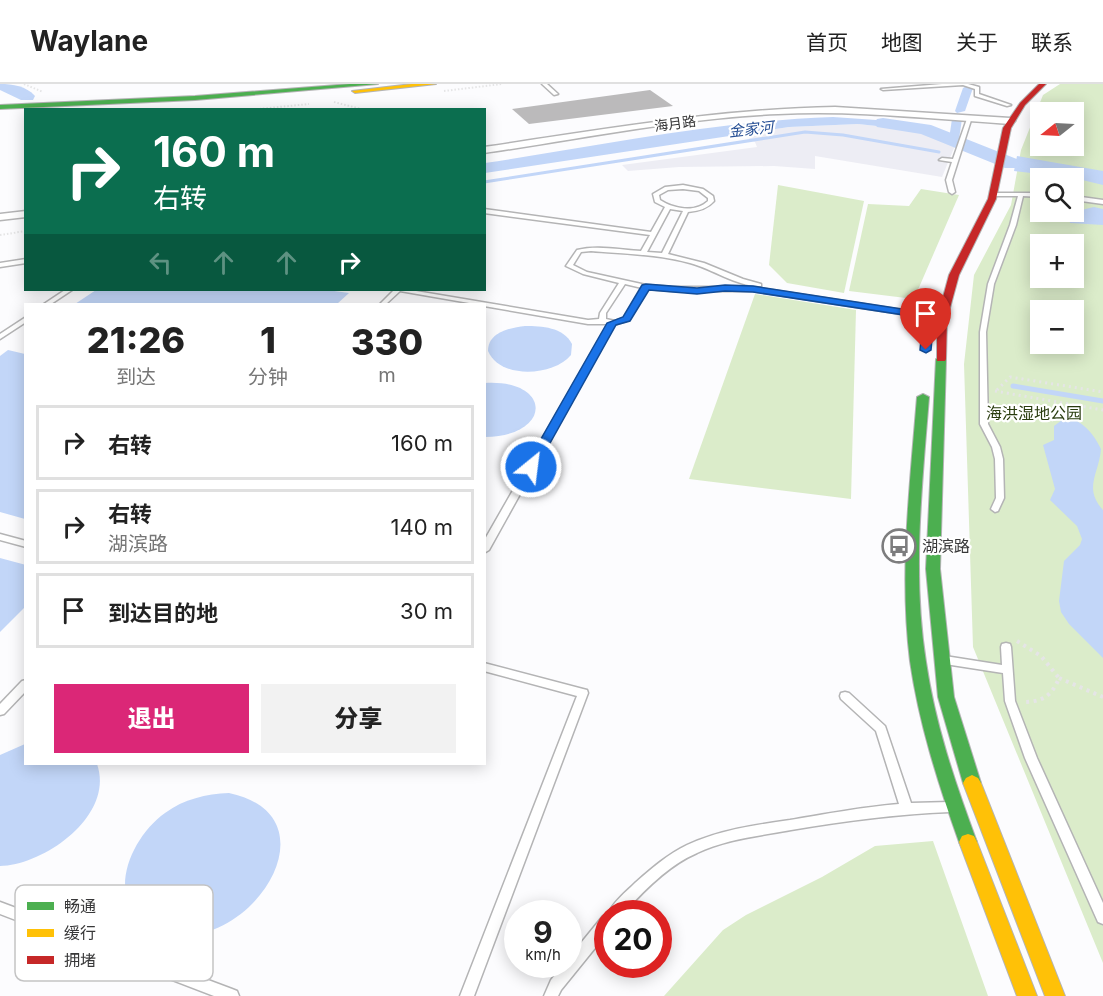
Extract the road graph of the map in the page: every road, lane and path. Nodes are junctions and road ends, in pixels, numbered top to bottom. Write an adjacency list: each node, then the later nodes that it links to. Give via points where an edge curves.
1 (375, 84): 11 (main road)
2 (433, 84): 12 (main road)
3 (544, 84): 8 (lane)
4 (963, 84): 7 (lane); 10 (lane, via 977,88 977,95 983,98)
5 (1029, 84): 10 (main road)
6 (1043, 84): 17 (main road)
7 (883, 89)
8 (556, 94)
9 (334, 102): 13 (path)
10 (1009, 105): 17 (main road)
11 (0, 107)
12 (119, 108)
13 (357, 108)
14 (24, 112): 15 (main road)
15 (0, 113)
16 (970, 117): 17 (street, 海月路); 19 (street, 海月路, via 812,110 748,114 653,123); 21 (lane)
17 (1004, 120): 18 (main road)
18 (997, 142): 22 (main road); 24 (main road)
19 (486, 150)
20 (942, 160): 21 (lane)
21 (955, 161): 23 (lane, via 949,180)
22 (985, 162)
23 (952, 192)
24 (993, 194): 25 (lane); 64 (main road, via 954,275 942,318 933,569)
25 (1021, 195): 26 (lane); 55 (lane, via 991,284 983,332)
26 (1030, 195)
27 (1084, 199): 28 (lane)
28 (1103, 202)
29 (668, 207): 30 (lane); 30 (lane, via 655,197 667,188 693,188 711,197 703,207); 35 (lane)
30 (686, 210): 38 (lane)
31 (486, 211): 35 (lane)
32 (24, 214): 33 (street)
33 (0, 217)
34 (24, 231): 36 (path)
35 (653, 234): 37 (lane)
36 (0, 235)
37 (643, 253): 38 (lane); 41 (lane, via 579,250 570,266)
38 (664, 255): 42 (lane, via 754,284 929,313 753,289 697,291)
39 (24, 261): 40 (lane)
40 (0, 265)
41 (623, 282): 42 (lane); 51 (lane)
42 (646, 287): 52 (lane, via 627,319)
43 (67, 291): 46 (lane)
44 (396, 291): 47 (lane)
45 (408, 291): 48 (lane)
46 (49, 303)
47 (384, 303)
48 (478, 303)
49 (486, 304): 51 (lane)
50 (24, 320): 53 (lane)
51 (602, 321): 52 (lane)
52 (612, 323): 62 (lane)
53 (0, 337)
54 (923, 386): 73 (main road, via 912,600 919,667 932,728)
55 (982, 389): 56 (path); 59 (lane, via 984,424 999,459 1000,498)
56 (996, 391): 57 (path, via 1010,377); 58 (path)
57 (1103, 392)
58 (1103, 410)
59 (995, 509)
60 (0, 537): 61 (lane)
61 (24, 543)
62 (486, 546)
63 (1010, 643): 66 (lane); 67 (path, via 1039,654)
64 (942, 660): 66 (lane); 85 (main road, via 946,697 962,755)
65 (486, 668): 82 (lane, via 583,693)
66 (1008, 670): 71 (lane)
67 (1059, 678): 70 (path); 71 (path, via 1050,696 1037,703)
68 (24, 686): 72 (lane)
69 (845, 696): 74 (lane, via 881,729)
70 (1103, 697)
71 (1010, 701): 78 (lane, via 1031,758)
72 (0, 711)
73 (957, 807): 74 (lane); 84 (main road)
74 (907, 810): 75 (lane, via 816,820 713,842 680,856)
75 (628, 900)
76 (0, 908): 77 (lane)
77 (15, 914)
78 (1103, 918)
79 (594, 938): 83 (lane)
80 (192, 981): 81 (lane)
81 (232, 996)
82 (467, 996)
83 (551, 996)
84 (1027, 996)
85 (1055, 996)

